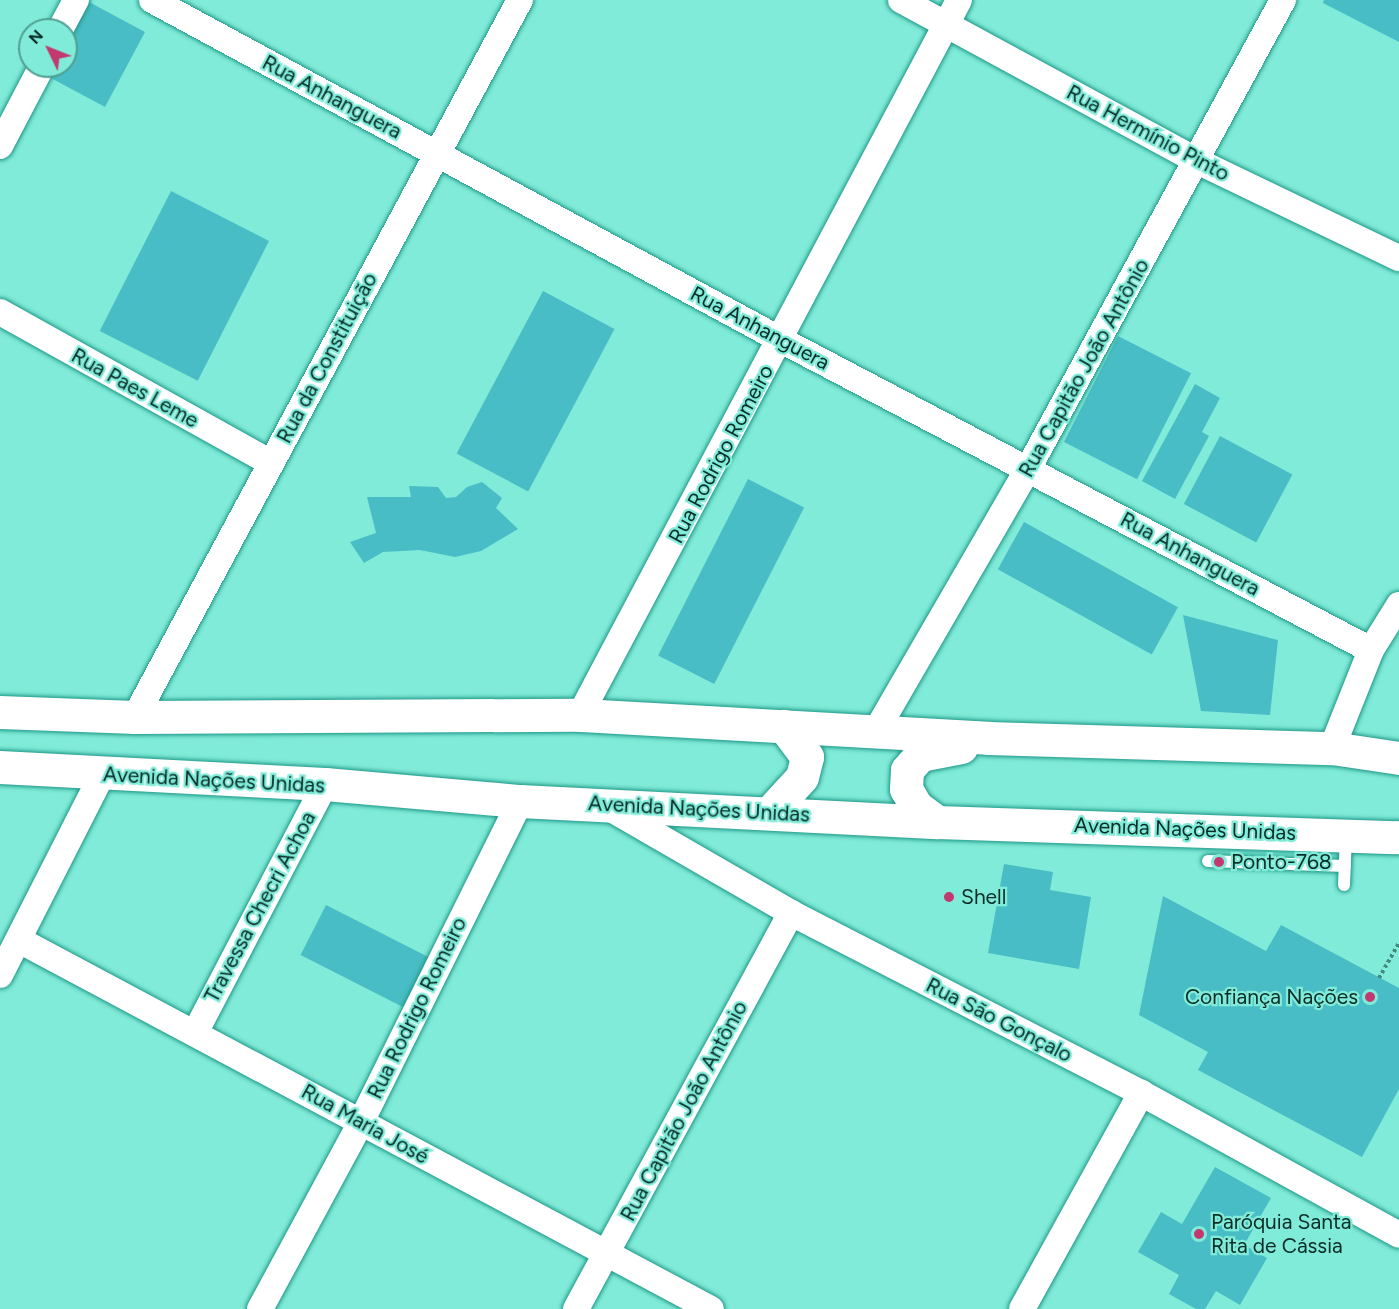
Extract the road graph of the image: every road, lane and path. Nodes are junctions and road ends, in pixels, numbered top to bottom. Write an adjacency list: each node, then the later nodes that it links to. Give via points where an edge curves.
1 (76, 0): 7 (street)
2 (152, 0): 11 (street, Rua Anhanguera)
3 (520, 0): 11 (street, Rua da Constituição)
4 (901, 0): 8 (street, Rua Hermínio Pinto)
5 (959, 0): 8 (street, Rua Rodrigo Romeiro)
6 (1283, 0): 12 (street, Rua Capitão João Antônio)
7 (66, 18)
8 (946, 24): 12 (street, Rua Hermínio Pinto); 15 (street, Rua Rodrigo Romeiro)
9 (36, 78): 10 (street)
10 (0, 146)
11 (437, 153): 15 (street, Rua Anhanguera); 16 (street, Rua da Constituição)
12 (1197, 161): 13 (street, Rua Hermínio Pinto); 17 (street, Rua Capitão João Antônio)
13 (1399, 258)
14 (0, 312): 16 (street, Rua Paes Leme)
15 (781, 340): 17 (street, Rua Anhanguera); 21 (street, Rua Rodrigo Romeiro)
16 (271, 463): 22 (street, Rua da Constituição)
17 (1028, 469): 19 (street, Rua Anhanguera); 24 (street, Rua Capitão João Antônio)
18 (1399, 604): 19 (street)
19 (1371, 650): 26 (street)
20 (0, 712): 22 (main road)
21 (580, 715): 22 (main road); 23 (main road)
22 (135, 717)
23 (784, 726): 24 (main road); 33 (main road, via 807,757 802,777)
24 (876, 731): 25 (main road)
25 (988, 738): 26 (main road); 34 (main road, via 952,751 920,755 908,770 906,789 916,806)
26 (1332, 748): 27 (main road)
27 (1399, 758)
28 (0, 767): 29 (main road, Avenida Nações Unidas)
29 (102, 775): 30 (main road, Avenida Nações Unidas); 41 (street)
30 (325, 784): 31 (main road, Avenida Nações Unidas); 45 (street, Travessa Checri Achoa)
31 (520, 801): 32 (main road, Avenida Nações Unidas); 47 (street, Rua Rodrigo Romeiro)
32 (600, 803): 33 (main road, Avenida Nações Unidas); 40 (street, Rua São Gonçalo)
33 (770, 812): 34 (main road, Avenida Nações Unidas)
34 (937, 822): 35 (main road, Avenida Nações Unidas)
35 (1346, 834): 36 (main road, Avenida Nações Unidas); 38 (lane)
36 (1399, 837)
37 (1208, 861): 38 (lane)
38 (1345, 866): 39 (lane)
39 (1344, 885)
40 (791, 913): 46 (street, Rua São Gonçalo); 49 (street, Rua Capitão João Antônio)
41 (19, 940): 43 (street); 45 (street, Rua Maria José)
42 (1399, 943): 44 (path)
43 (0, 975)
44 (1379, 978)
45 (196, 1031): 47 (street, Rua Maria José)
46 (1141, 1093): 48 (street, Rua São Gonçalo); 53 (street)
47 (361, 1122): 49 (street, Rua Maria José); 50 (street, Rua Rodrigo Romeiro)
48 (1399, 1235)
49 (606, 1254): 51 (street, Rua Capitão João Antônio); 52 (street, Rua Maria José)
50 (260, 1309)
51 (576, 1309)
52 (711, 1309)
53 (1022, 1309)

